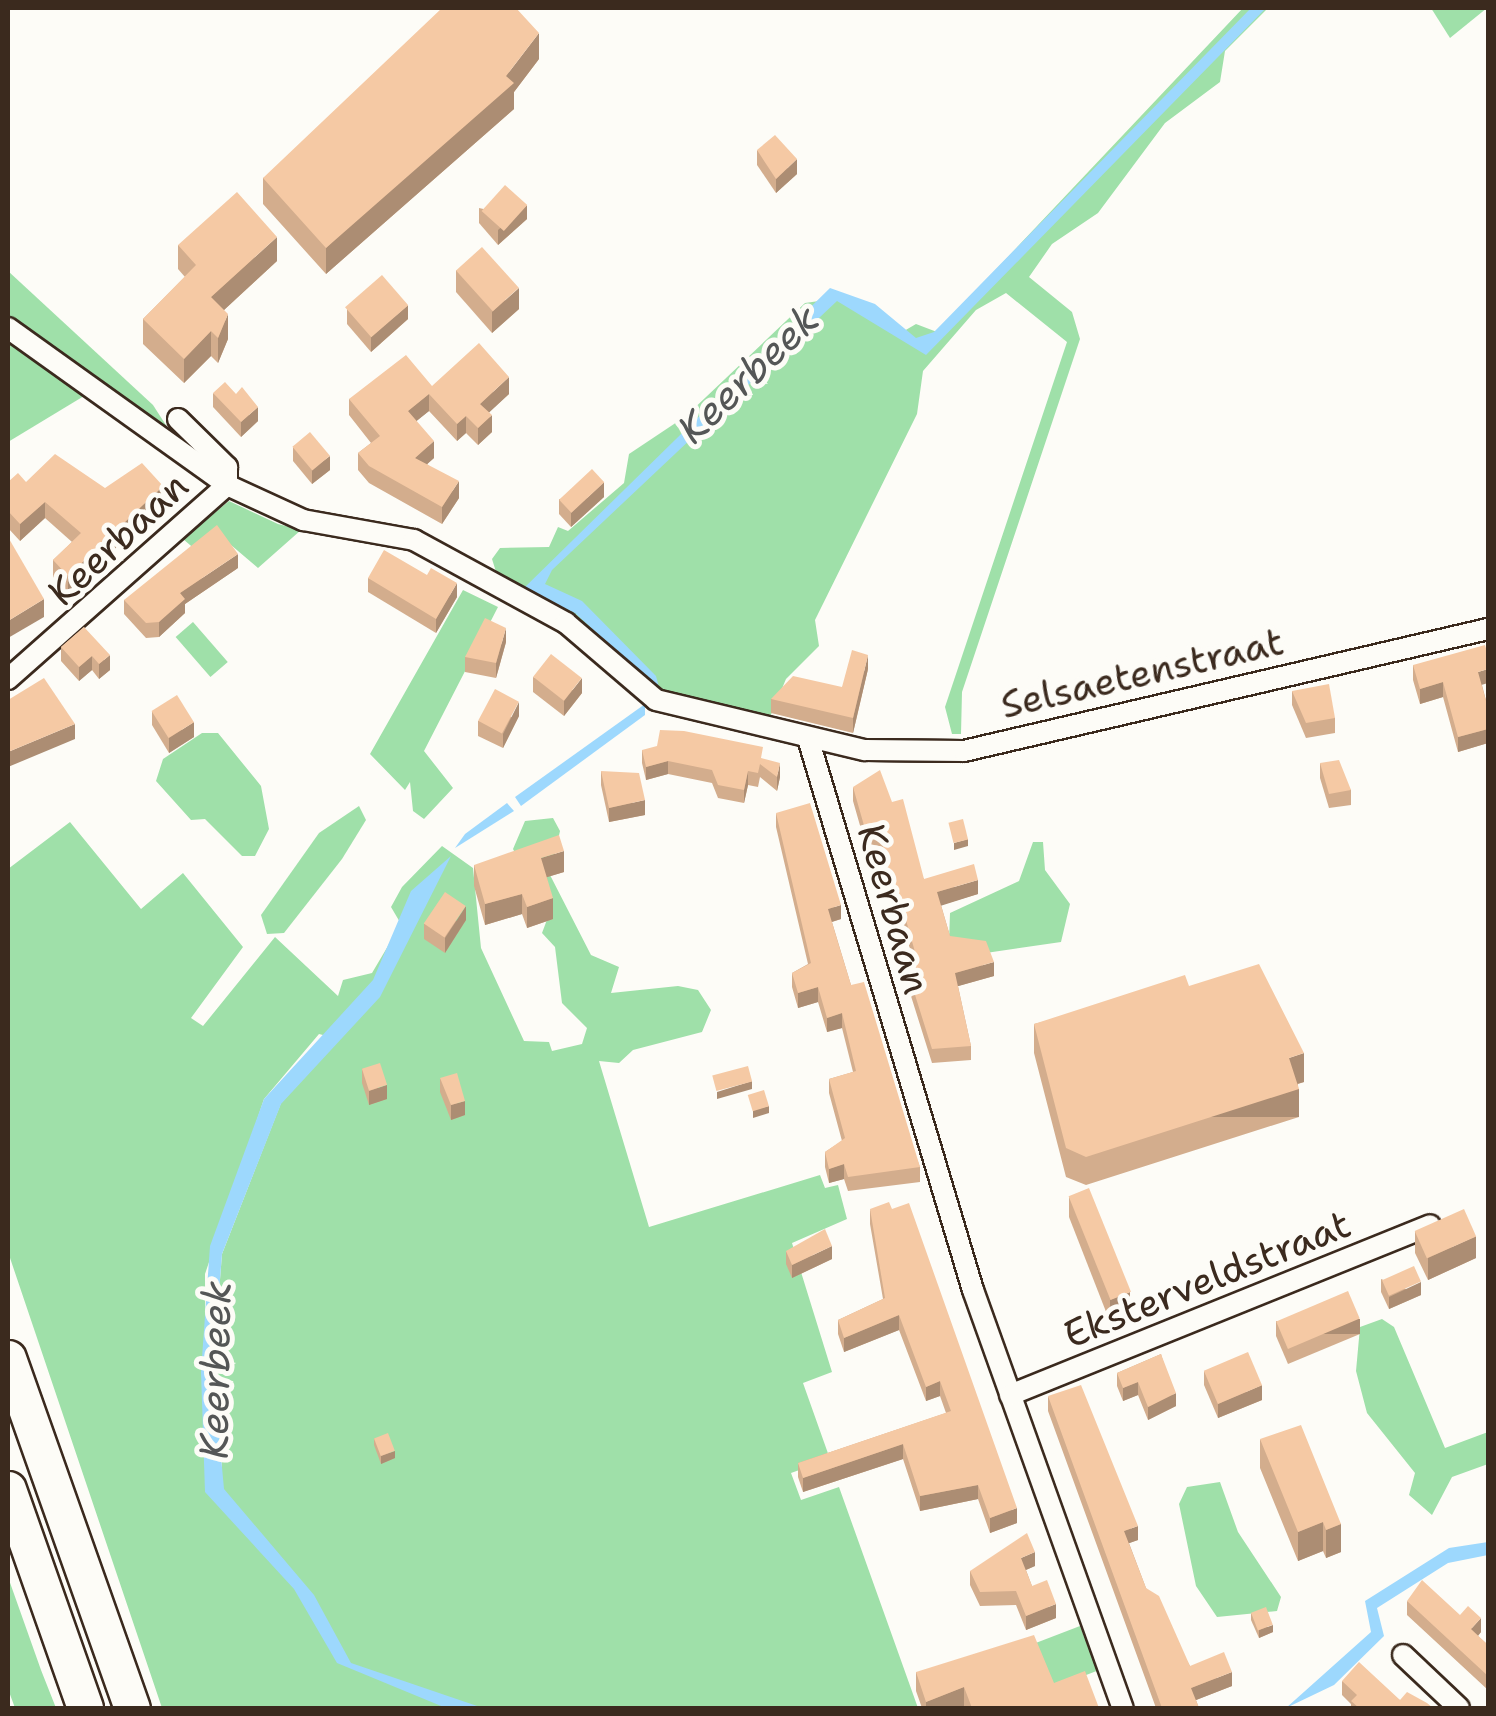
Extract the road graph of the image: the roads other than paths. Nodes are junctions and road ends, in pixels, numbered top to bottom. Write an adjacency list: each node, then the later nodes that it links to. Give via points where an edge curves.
1 (8, 328): 3 (street, Keerbaan)
2 (178, 420): 3 (street, via 227,466)
3 (227, 485): 5 (street, Keerbaan); 6 (street, Keerbaan, via 303,520 414,540 566,622 656,700)
4 (1488, 629): 6 (street, Selsaetenstraat, via 936,756)
5 (8, 679)
6 (808, 738): 9 (street, Keerbaan)
7 (1430, 1224): 9 (street, Eksterveldstraat)
8 (8, 1358): 13 (highway)
9 (1010, 1395): 14 (street, Keerbaan)
10 (8, 1490): 12 (highway)
11 (1403, 1656): 15 (street)
12 (86, 1708)
13 (132, 1708)
14 (1123, 1708)
15 (1459, 1708)

